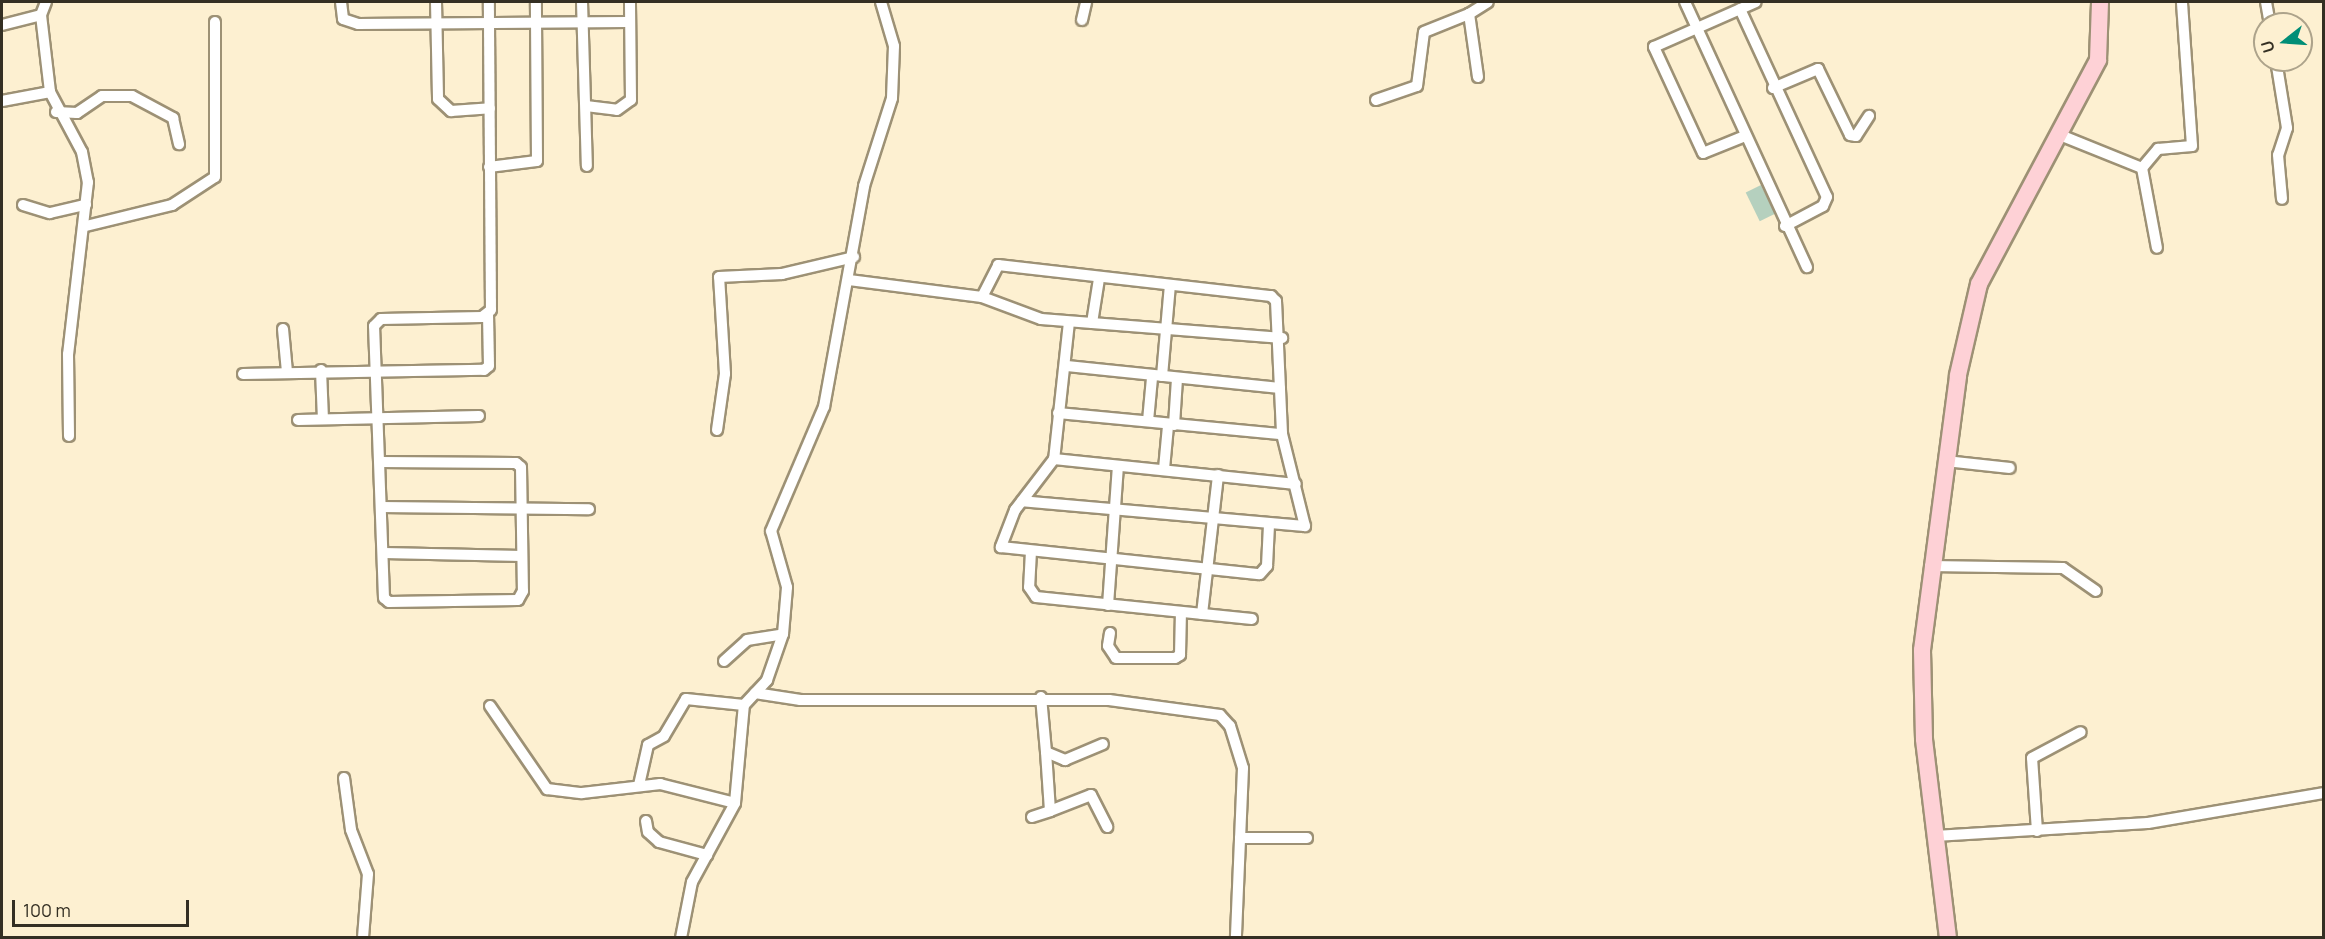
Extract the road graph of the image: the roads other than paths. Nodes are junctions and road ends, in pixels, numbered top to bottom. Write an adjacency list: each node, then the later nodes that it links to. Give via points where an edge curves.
1 (46, 2): 17 (street)
2 (341, 2): 25 (street, via 347,23)
3 (436, 2): 25 (street)
4 (489, 2): 26 (street)
5 (536, 2): 22 (street)
6 (582, 2): 21 (street)
7 (630, 2): 20 (street)
8 (881, 2): 49 (street, via 894,46 894,78 864,186)
9 (1086, 2): 18 (street)
10 (1488, 2): 16 (street)
11 (1685, 2): 24 (street)
12 (1756, 2): 15 (street)
13 (2100, 2): 37 (main road, via 2098,60)
14 (2182, 2): 42 (street, via 2192,146 2158,149)
15 (1740, 9): 24 (street); 29 (street)
16 (1469, 14): 28 (street); 31 (street, via 1424,32 1417,86)
17 (41, 15): 23 (street); 30 (street)
18 (1083, 20)
19 (215, 22): 46 (street, via 214,177 172,205)
20 (628, 22): 21 (street); 33 (street, via 631,100 617,110)
21 (582, 24): 22 (street); 33 (street)
22 (536, 25): 26 (street); 41 (street, via 537,161)
23 (2, 26)
24 (1696, 26): 38 (street); 38 (street, via 1655,44 1659,59 1703,153)
25 (436, 27): 26 (street); 34 (street, via 436,93 441,104 451,111)
26 (489, 27): 34 (street)
27 (2278, 72): 43 (street, via 2287,128 2278,154)
28 (1478, 77)
29 (1773, 88): 36 (street, via 1818,69 1850,135 1856,136); 47 (street, via 1827,197 1824,206)
30 (50, 92): 32 (street); 35 (street)
31 (1376, 100)
32 (2, 101)
33 (586, 106): 40 (street)
34 (490, 108): 41 (street)
35 (56, 112): 39 (street, via 77,113 109,94 132,96 173,118); 45 (street, via 82,152)
36 (1869, 116)
37 (2060, 135): 42 (street); 80 (main road, via 1979,284)
38 (1745, 136): 47 (street)
39 (179, 144)
40 (587, 166)
41 (489, 167): 55 (street)
42 (2142, 168): 48 (street)
43 (2282, 199)
44 (23, 205): 45 (street, via 50,213)
45 (86, 205): 46 (street)
46 (86, 226): 78 (street, via 68,354)
47 (1785, 226): 50 (street)
48 (2157, 248)
49 (854, 257): 52 (street); 76 (street, via 782,274 719,277 725,374)
50 (1808, 267)
51 (1099, 279): 53 (street); 54 (street, via 998,265); 57 (street)
52 (849, 280): 54 (street); 106 (street, via 824,407 771,531 787,587)
53 (1170, 285): 59 (street); 60 (street, via 1274,297)
54 (979, 296): 56 (street, via 1029,316)
55 (489, 315): 62 (street, via 381,319 374,326); 62 (street, via 489,366 484,370)
56 (1069, 322): 57 (street); 61 (street)
57 (1092, 323): 59 (street)
58 (283, 329): 64 (street)
59 (1165, 329): 60 (street); 66 (street)
60 (1282, 338): 68 (street)
61 (1067, 366): 66 (street); 69 (street)
62 (376, 368): 63 (street); 71 (street)
63 (321, 370): 64 (street); 72 (street)
64 (287, 372): 65 (street)
65 (243, 374)
66 (1157, 377): 67 (street); 74 (street)
67 (1177, 378): 68 (street); 75 (street)
68 (1280, 388): 77 (street)
69 (1058, 413): 74 (street); 79 (street)
70 (479, 416): 71 (street)
71 (377, 418): 72 (street); 81 (street)
72 (323, 419): 73 (street)
73 (298, 420)
74 (1148, 422): 75 (street)
75 (1171, 425): 77 (street); 84 (street)
76 (717, 430)
77 (1282, 434): 86 (street)
78 (69, 436)
79 (1054, 459): 82 (street); 87 (street)
80 (1946, 461): 83 (street); 99 (main road)
81 (380, 462): 88 (street, via 516,463 523,475); 89 (street)
82 (1118, 466): 84 (street); 91 (street)
83 (2010, 468)
84 (1164, 469): 85 (street)
85 (1218, 475): 86 (street); 92 (street)
86 (1296, 484): 93 (street, via 1305,526)
87 (1022, 501): 91 (street); 94 (street, via 1000,543)
88 (522, 505): 89 (street); 90 (street); 96 (street)
89 (381, 507): 95 (street)
90 (589, 509)
91 (1111, 511): 92 (street); 97 (street)
92 (1214, 518): 93 (street); 98 (street)
93 (1269, 525): 98 (street, via 1263,573)
94 (1031, 551): 97 (street); 101 (street, via 1029,587 1036,597)
95 (384, 553): 96 (street); 96 (street, via 389,602 518,600)
96 (522, 556)
97 (1110, 558): 98 (street); 101 (street)
98 (1208, 566): 103 (street)
99 (1930, 566): 100 (street, via 2063,568); 124 (main road, via 1922,661)
100 (2096, 591)
101 (1108, 605): 102 (street)
102 (1181, 612): 103 (street); 105 (street, via 1180,655 1175,658 1116,658 1108,646)
103 (1202, 614): 104 (street)
104 (1252, 619)
105 (1110, 633)
106 (783, 634): 107 (street, via 747,640); 108 (street, via 767,680)
107 (724, 661)
108 (755, 693): 109 (street, via 800,700); 110 (street)
109 (1041, 698): 114 (street); 125 (street, via 1109,700 1225,718 1243,768)
110 (744, 705): 116 (street, via 686,699 664,736 648,745); 118 (street)
111 (490, 706): 116 (street, via 547,789 582,793)
112 (2081, 732): 123 (street, via 2032,759)
113 (1103, 744): 114 (street, via 1065,760)
114 (1046, 752): 119 (street)
115 (344, 778): 128 (street, via 351,830 368,874)
116 (639, 785): 118 (street, via 660,784)
117 (2324, 793): 123 (street, via 2148,823)
118 (735, 803): 127 (street)
119 (1050, 811): 120 (street); 122 (street, via 1091,795)
120 (1032, 817)
121 (646, 821): 127 (street, via 648,832 658,842)
122 (1107, 827)
123 (2037, 831): 124 (street)
124 (1935, 836): 131 (main road)
125 (1240, 838): 126 (street); 130 (street)
126 (1307, 838)
127 (707, 855): 129 (street, via 692,882)
128 (363, 938)
129 (681, 938)
130 (1236, 938)
131 (1948, 938)

